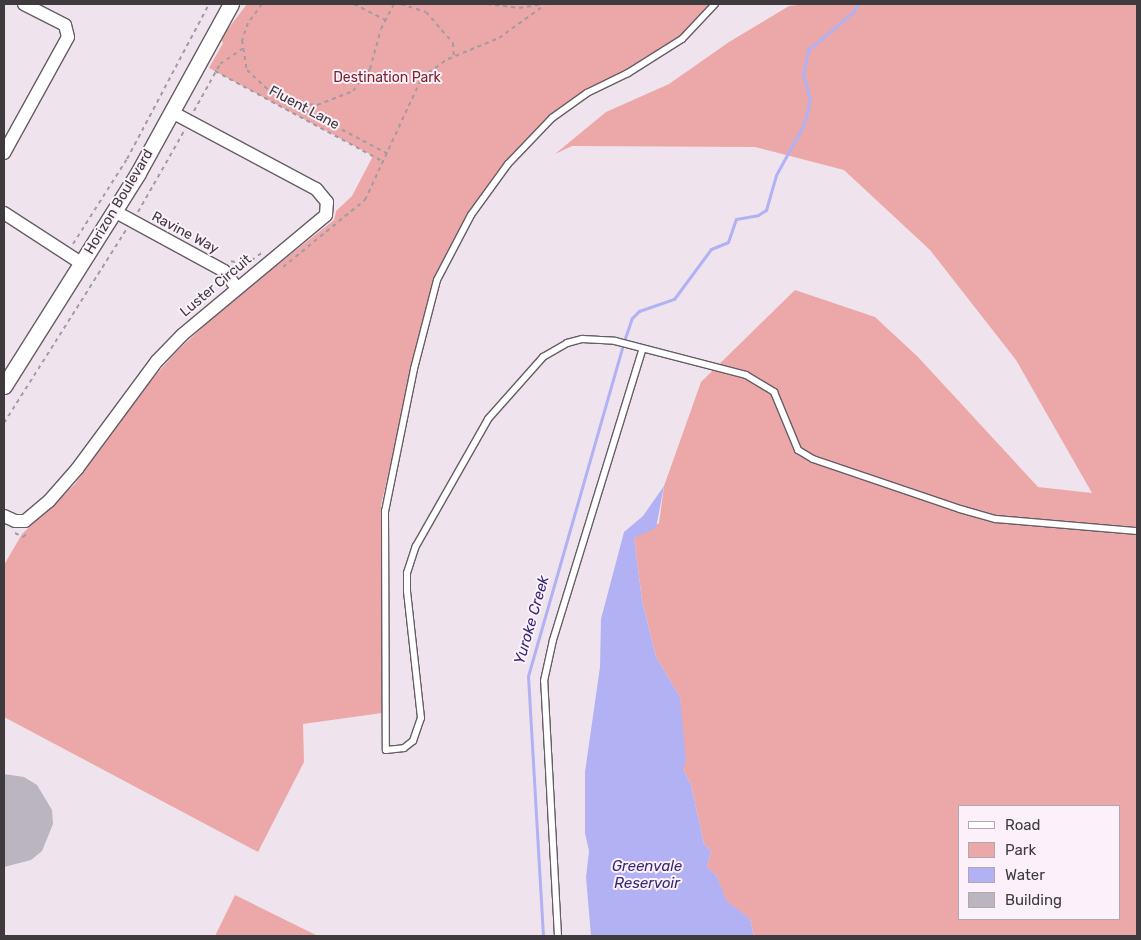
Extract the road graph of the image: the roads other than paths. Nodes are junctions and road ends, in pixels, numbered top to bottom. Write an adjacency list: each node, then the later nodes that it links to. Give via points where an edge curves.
1 (24, 4): 5 (street, via 65,25 69,31 67,42)
2 (715, 4): 11 (lane, via 682,39 628,73 587,93 552,118 508,164 476,208 437,280 414,369 385,511 386,750 404,748 414,741 421,718 407,591 410,560 470,447 514,386 567,342 598,338)
3 (232, 7): 4 (street, Horizon Boulevard)
4 (172, 112): 7 (street, Horizon Boulevard); 10 (street, Luster Circuit, via 310,185 328,202 326,215 315,227)
5 (8, 138): 6 (street)
6 (4, 153)
7 (114, 212): 9 (street, Horizon Boulevard); 10 (street, Ravine Way, via 224,271)
8 (4, 213): 9 (street)
9 (81, 263): 12 (street, Horizon Boulevard)
10 (236, 287): 13 (street, Luster Circuit, via 157,361 77,469 49,500 25,521)
11 (642, 350): 14 (lane, via 725,369 762,383 774,392 798,450 813,459 983,516); 15 (lane, via 553,640 544,681)
12 (4, 386)
13 (4, 516)
14 (1137, 531)
15 (558, 936)

